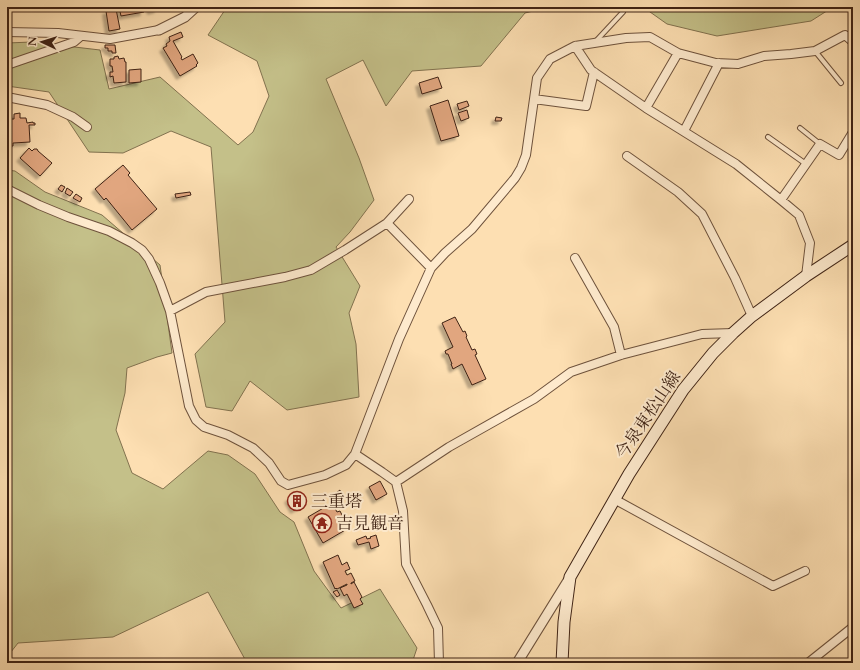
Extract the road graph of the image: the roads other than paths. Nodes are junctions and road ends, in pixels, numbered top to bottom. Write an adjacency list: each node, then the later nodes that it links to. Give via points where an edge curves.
1 (196, 7): 3 (street, via 185,17)
2 (623, 12): 7 (lane)
3 (159, 30): 5 (street, via 110,39)
4 (7, 32): 5 (street)
5 (81, 36): 12 (street, via 74,42)
6 (853, 42): 9 (street, via 845,35)
7 (594, 43): 8 (street); 10 (street, via 650,37)
8 (575, 46): 13 (street); 16 (street, via 550,59 537,78)
9 (815, 51): 11 (street, via 764,56 738,64); 14 (lane)
10 (678, 53): 11 (street); 17 (street)
11 (719, 63): 20 (street)
12 (7, 65)
13 (594, 72): 16 (street, via 586,106); 17 (street)
14 (841, 83)
15 (7, 97): 18 (street, via 47,105 73,117)
16 (534, 99): 32 (street, via 526,155 521,168 472,228)
17 (646, 108): 20 (street)
18 (87, 127)
19 (800, 128): 23 (lane)
20 (684, 131): 28 (street, via 736,164)
21 (853, 132): 23 (street, via 838,155)
22 (768, 137): 25 (lane)
23 (820, 144): 25 (street)
24 (626, 156): 35 (street, via 678,192 702,214)
25 (806, 164): 28 (street)
26 (7, 189): 34 (street, via 68,217 109,231 142,250 149,259)
27 (409, 199): 29 (street)
28 (781, 200): 33 (street, via 799,215 810,243)
29 (387, 222): 32 (street); 34 (street, via 311,270 206,292)
30 (853, 245): 33 (main road, 今泉東松山線)
31 (575, 258): 37 (street, via 614,327)
32 (431, 268): 38 (street, via 399,339)
33 (806, 276): 35 (main road, 今泉東松山線)
34 (170, 311): 38 (street, via 189,406 196,420 204,427 228,435 253,448 269,463 281,481 288,485 325,475 346,465)
35 (752, 316): 36 (main road, 今泉東松山線)
36 (733, 333): 37 (street, via 702,334); 40 (main road, 今泉東松山線, via 683,390)
37 (621, 355): 39 (street, via 571,372 534,400 449,447)
38 (355, 454): 39 (street)
39 (396, 482): 44 (street, via 403,511 406,564 438,628)
40 (614, 499): 41 (street, via 773,586); 42 (main road, 今泉東松山線)
41 (805, 571)
42 (570, 577): 45 (street); 46 (main road, 今泉東松山線)
43 (853, 626): 47 (street)
44 (439, 663)
45 (516, 663)
46 (562, 663)
47 (808, 663)

